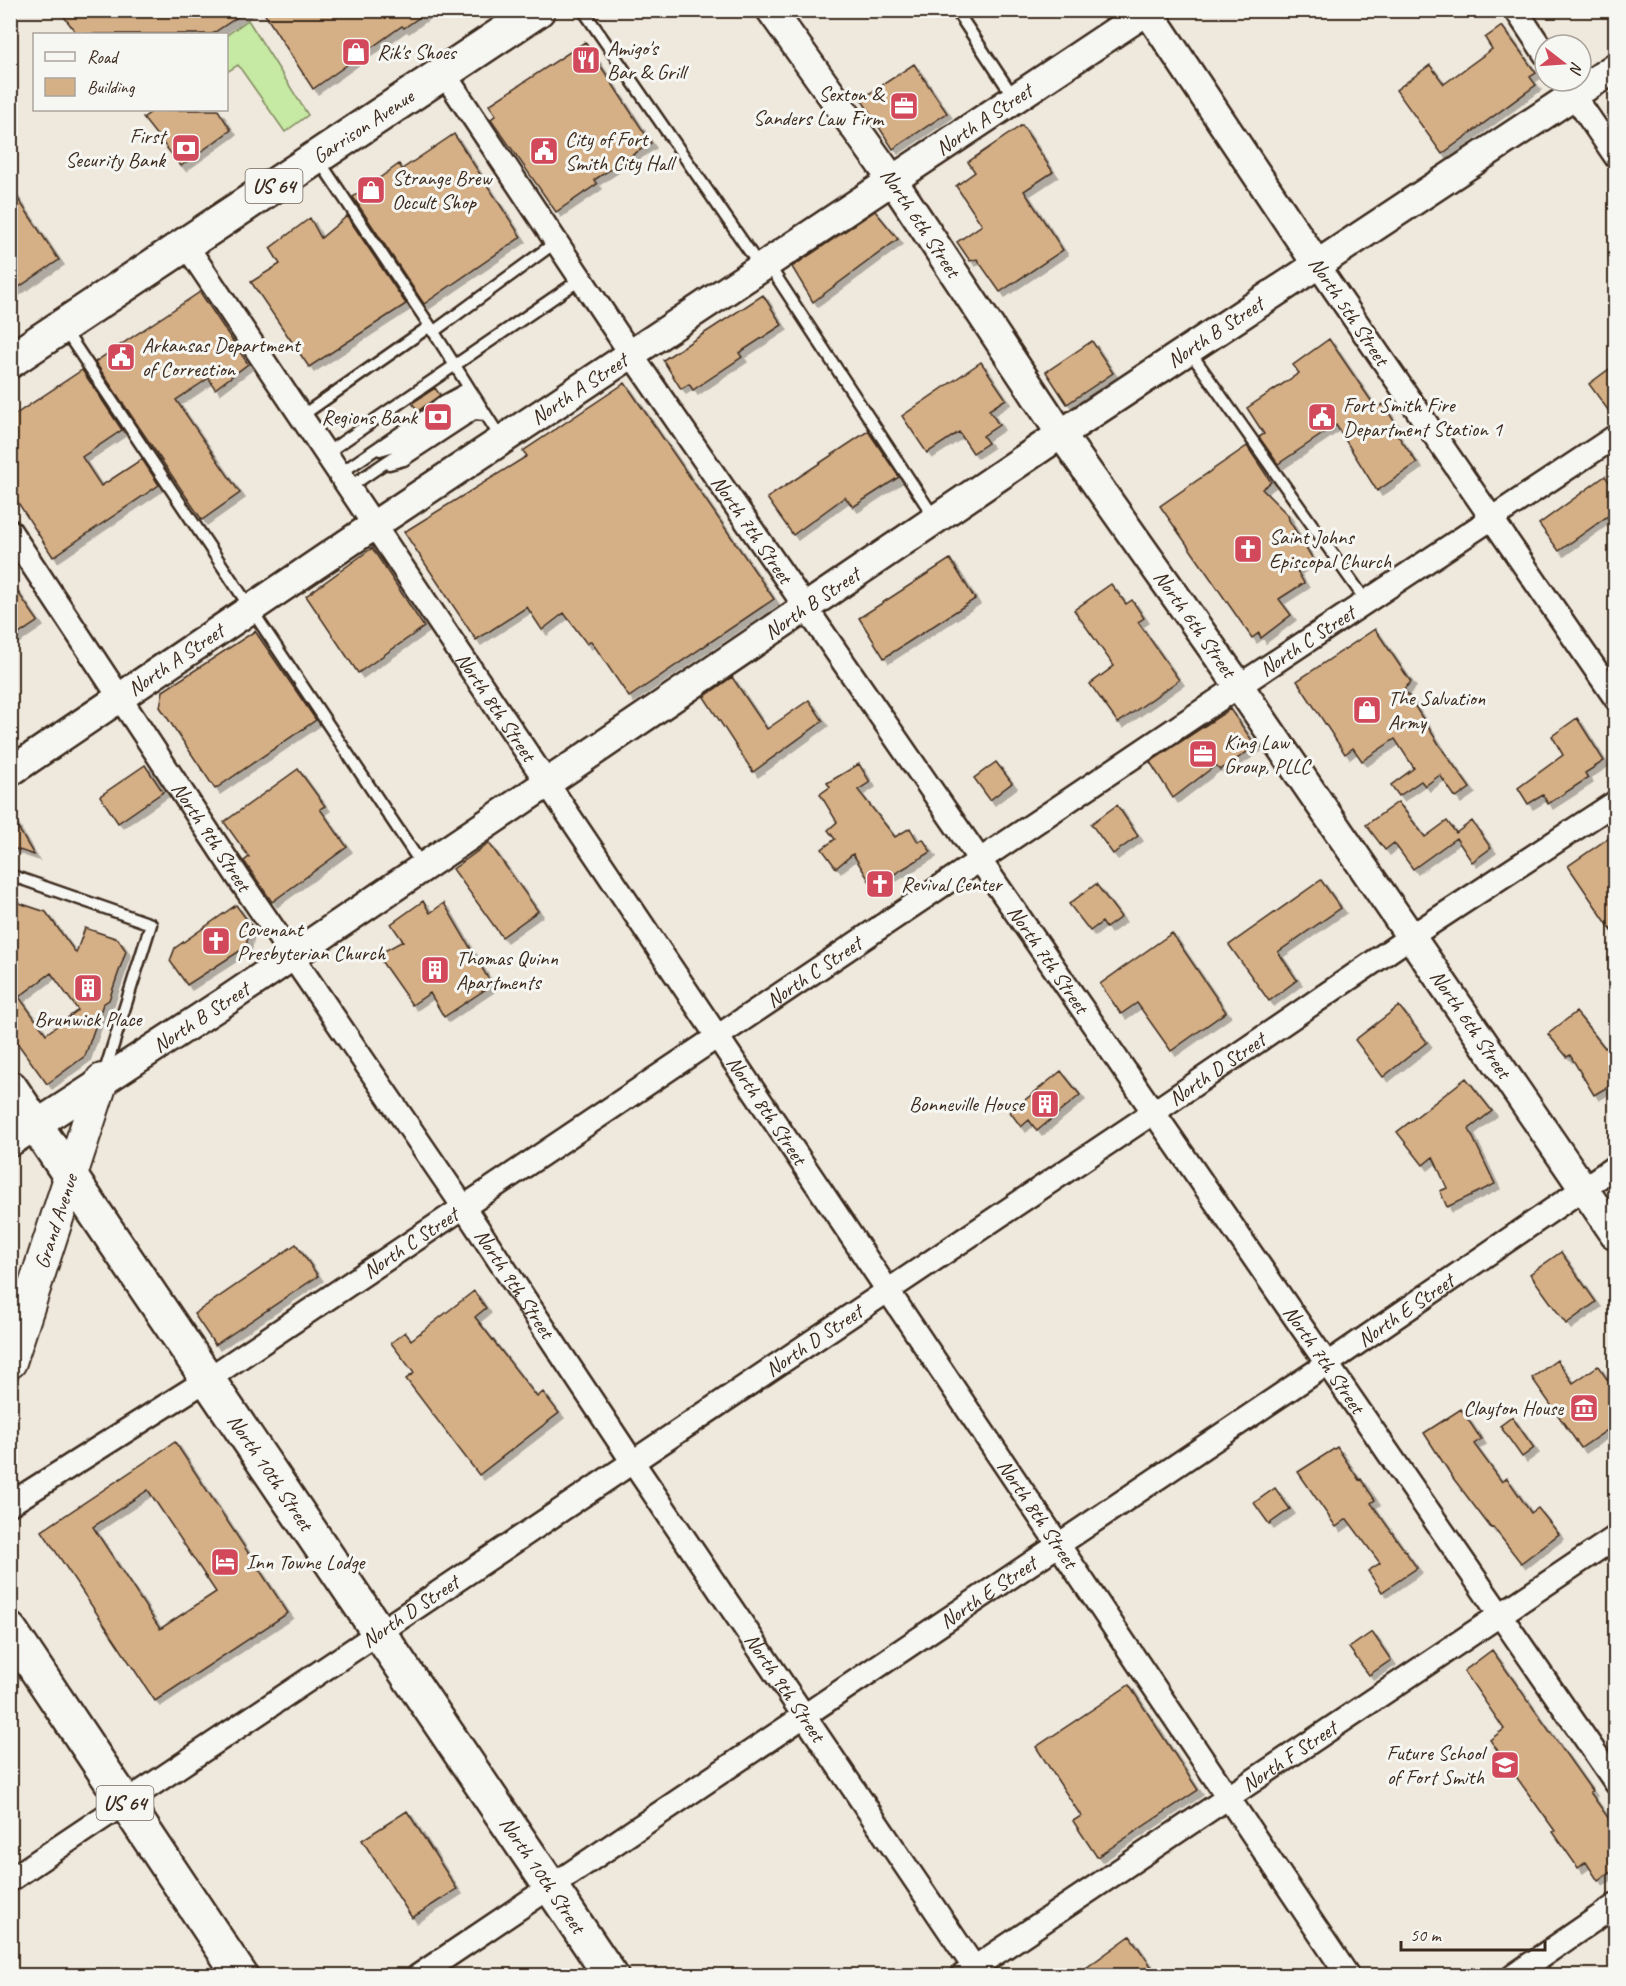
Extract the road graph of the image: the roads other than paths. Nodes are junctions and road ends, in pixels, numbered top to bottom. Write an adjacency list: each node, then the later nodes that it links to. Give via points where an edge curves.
1 (538, 10): 9 (main road, Garrison Avenue / US 64)
2 (583, 10): 19 (lane)
3 (771, 10): 16 (street, North 6th Street)
4 (956, 10): 13 (lane)
5 (1516, 10): 7 (street)
6 (1147, 11): 13 (street, North A Street); 20 (street, North 5th Street)
7 (1533, 36)
8 (1616, 67): 10 (street, North B Street)
9 (443, 72): 14 (main road, Garrison Avenue / US 64); 17 (street, North 7th Street)
10 (1593, 77)
11 (1561, 93): 20 (street, North B Street)
12 (1571, 93): 15 (street)
13 (1015, 99): 16 (street, North A Street)
14 (317, 157): 18 (main road, Garrison Avenue / US 64); 23 (lane)
15 (1616, 157)
16 (892, 181): 19 (street, North A Street); 31 (street, North 6th Street)
17 (556, 242): 21 (street, North 7th Street); 23 (lane)
18 (186, 245): 22 (main road, Garrison Avenue / US 64); 30 (street, North 8th Street)
19 (764, 266): 25 (street, North A Street); 38 (lane)
20 (1318, 266): 24 (street, North B Street); 37 (street, North 5th Street)
21 (581, 279): 25 (street, North 7th Street); 27 (lane)
22 (62, 327): 26 (main road, Garrison Avenue / US 64); 42 (lane)
23 (431, 329): 27 (lane); 30 (lane)
24 (1189, 350): 31 (street, North B Street); 41 (lane)
25 (631, 354): 33 (street, North A Street); 43 (street, North 7th Street)
26 (10, 361)
27 (454, 367): 28 (lane); 35 (lane)
28 (468, 388): 29 (lane); 34 (lane)
29 (480, 407): 33 (lane); 34 (lane, via 464,399 394,446); 36 (lane, via 472,406 382,465)
30 (300, 417): 35 (street, North 8th Street)
31 (1061, 435): 38 (street, North B Street); 44 (street, North 6th Street)
32 (1616, 436): 37 (street, North C Street)
33 (502, 440): 39 (street, North A Street)
34 (371, 452): 36 (lane)
35 (325, 453): 36 (street, North 8th Street)
36 (343, 481): 39 (street, North 8th Street)
37 (1491, 519): 41 (street, North C Street); 46 (street, North 5th Street)
38 (936, 520): 43 (street, North B Street)
39 (374, 526): 42 (street, North A Street); 48 (street, North 8th Street)
40 (10, 531): 45 (street, North 9th Street)
41 (1366, 602): 44 (street, North C Street)
42 (252, 608): 45 (street, North A Street); 51 (lane)
43 (807, 608): 48 (street, North B Street); 50 (street, North 7th Street)
44 (1239, 686): 50 (street, North C Street); 53 (street, North 6th Street)
45 (120, 698): 47 (street, North A Street); 54 (street, North 9th Street)
46 (1616, 699)
47 (10, 771)
48 (546, 784): 51 (street, North B Street); 55 (street, North 8th Street)
49 (1616, 801): 53 (street, North D Street)
50 (980, 859): 55 (street, North C Street); 58 (street, North 7th Street)
51 (424, 867): 54 (street, North B Street)
52 (10, 875): 56 (lane, via 151,924)
53 (1410, 938): 58 (street, North D Street); 62 (street, North 6th Street)
54 (292, 956): 56 (street, North B Street); 63 (street, North 9th Street)
55 (717, 1036): 63 (street, North C Street); 65 (street, North 8th Street)
56 (102, 1080): 59 (street, North B Street); 61 (main road, Grand Avenue)
57 (10, 1087): 59 (main road, North 10th Street)
58 (1154, 1112): 65 (street, North D Street); 67 (street, North 7th Street)
59 (23, 1134): 61 (main road, North 10th Street)
60 (1616, 1166): 62 (street, North E Street)
61 (71, 1177): 66 (main road, Grand Avenue); 68 (main road, North 10th Street)
62 (1582, 1187): 64 (street, North 6th Street); 67 (street, North E Street)
63 (463, 1206): 68 (street, North C Street); 69 (street, North 9th Street)
64 (1616, 1236)
65 (887, 1290): 69 (street, North D Street); 72 (street, North 8th Street)
66 (10, 1362)
67 (1327, 1364): 72 (street, North E Street); 73 (street, North 7th Street)
68 (208, 1379): 70 (street, North C Street); 75 (main road, North 10th Street)
69 (632, 1461): 75 (street, North D Street); 76 (street, North 9th Street)
70 (10, 1504)
71 (1616, 1537): 73 (street, North F Street)
72 (1058, 1545): 76 (street, North E Street); 78 (street, North 8th Street)
73 (1499, 1616): 77 (street, North 7th Street); 78 (street, North F Street)
74 (10, 1630): 79 (main road, US 64)
75 (379, 1633): 79 (street, North D Street); 81 (main road, North 10th Street)
76 (804, 1716): 81 (street, North E Street); 83 (street, North 9th Street)
77 (1616, 1783)
78 (1228, 1798): 83 (street, North F Street); 87 (street, North 8th Street)
79 (125, 1803): 80 (street, North D Street); 84 (main road, US 64)
80 (10, 1880)
81 (550, 1887): 85 (street, North E Street); 86 (main road, North 10th Street)
82 (1616, 1905): 88 (street)
83 (972, 1973)
84 (241, 1976)
85 (418, 1976)
86 (610, 1976)
87 (1348, 1976)
88 (1513, 1976)

